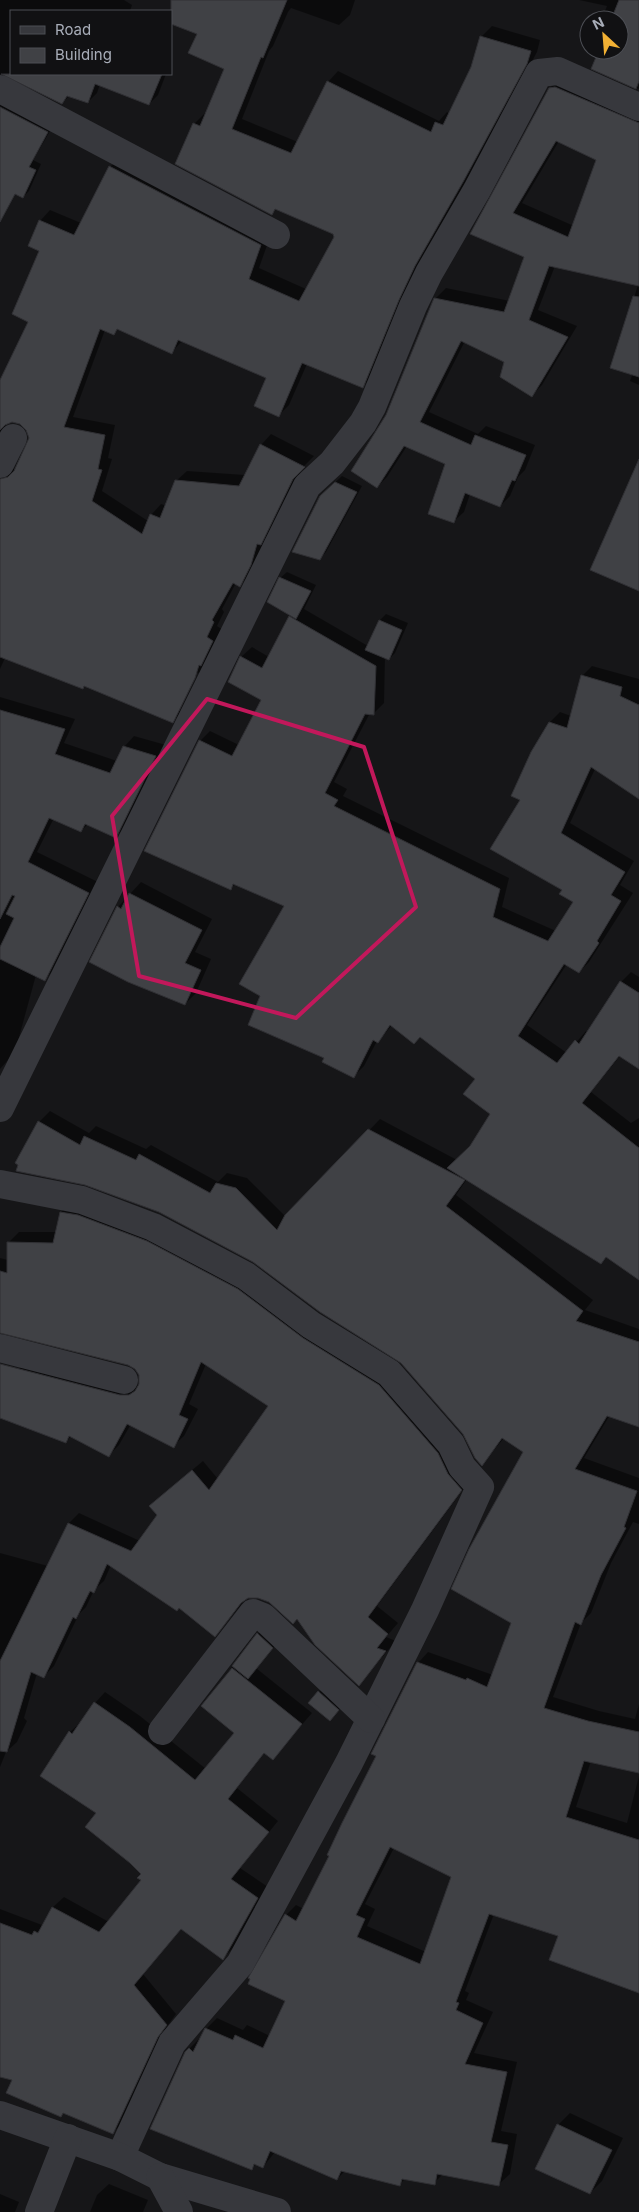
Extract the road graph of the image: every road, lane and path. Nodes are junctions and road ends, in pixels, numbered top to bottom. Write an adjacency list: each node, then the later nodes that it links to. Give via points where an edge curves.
1 (0, 89): 3 (street)
2 (639, 107): 6 (street, via 558,71 539,73 417,298 363,424 332,463 307,486)
3 (276, 235)
4 (13, 438): 5 (street)
5 (0, 464)
6 (0, 1108)
7 (0, 1184): 10 (street, via 82,1200 153,1227 246,1276 311,1325 389,1373 451,1444 462,1467 480,1487 425,1610)
8 (0, 1348): 9 (street)
9 (124, 1380)
10 (371, 1719): 11 (street, via 263,1617 253,1612); 14 (street, via 240,1964 172,2043)
11 (162, 1731)
12 (0, 2115): 13 (street)
13 (68, 2138): 14 (street); 16 (street)
14 (120, 2157): 15 (street)
15 (160, 2176): 17 (street); 18 (street)
16 (39, 2212)
17 (179, 2212)
18 (277, 2212)

